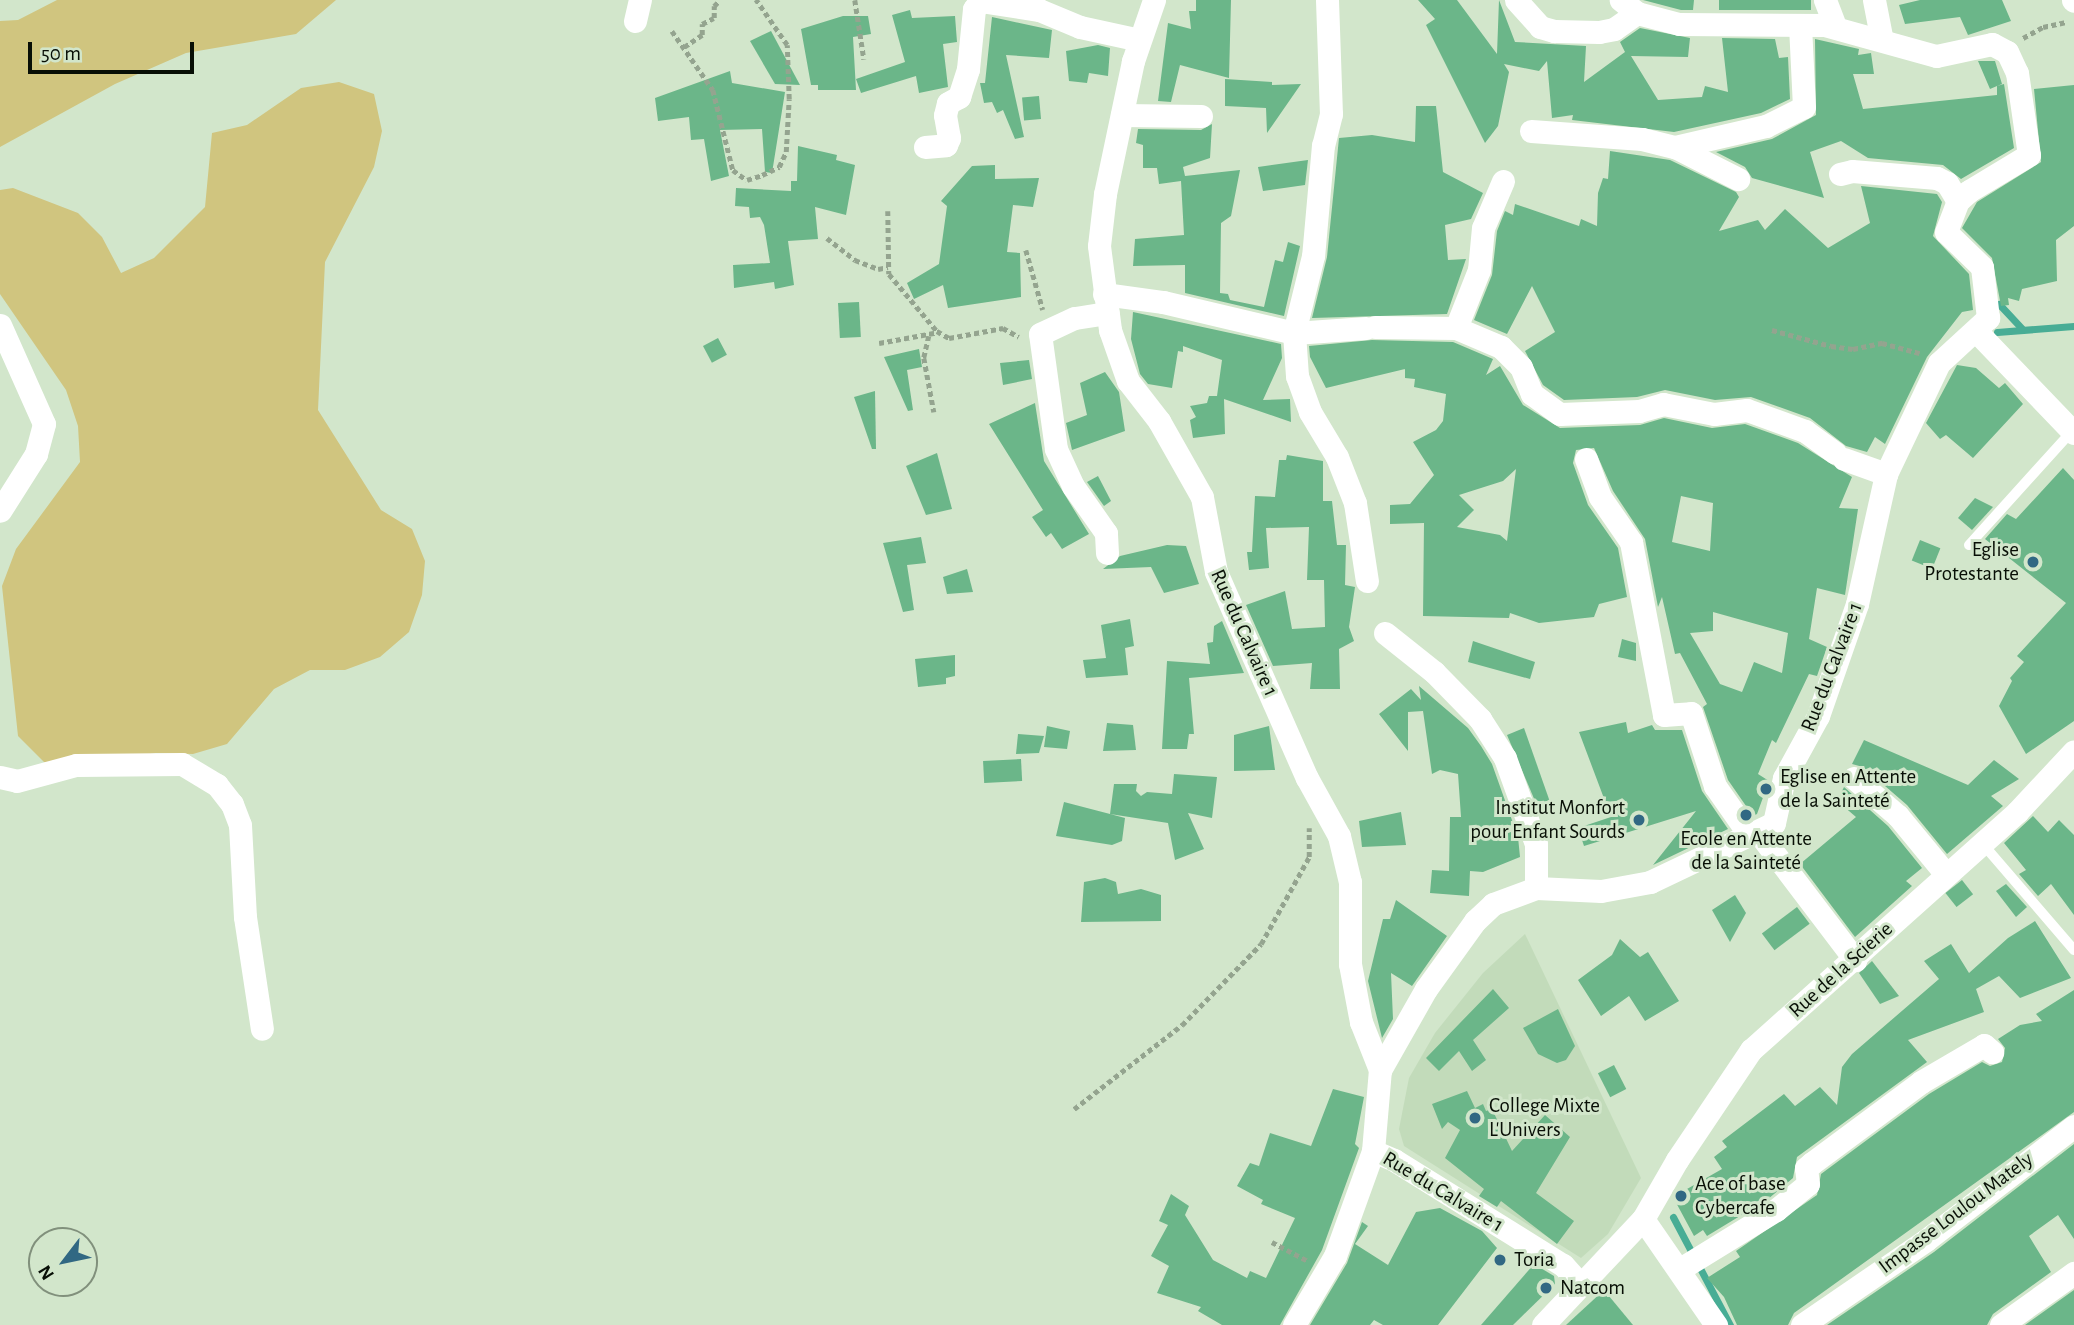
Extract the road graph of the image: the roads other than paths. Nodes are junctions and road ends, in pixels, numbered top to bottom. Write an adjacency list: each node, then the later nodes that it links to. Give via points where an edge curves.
1 (1154, 0): 10 (street, Rue du Calvaire 1)
2 (1327, 0): 24 (street, via 1331,114 1323,145 1313,256)
3 (1516, 0): 6 (street, via 1540,27 1554,31 1614,29)
4 (1825, 0): 8 (street)
5 (1874, 0): 9 (street)
6 (1629, 6): 7 (street, via 1679,24)
7 (1800, 25): 8 (street); 15 (street, via 1804,107 1766,126)
8 (1835, 26): 9 (street)
9 (1881, 37): 19 (street, via 1936,56 1992,44 2007,52 2017,73 2029,155)
10 (1140, 40): 11 (street, Rue du Calvaire 1); 14 (street, via 1080,27 1039,10 980,1 974,9 968,69 959,97 948,103 945,115 949,138 946,145)
11 (1122, 115): 12 (street); 20 (street, Rue du Calvaire 1, via 1099,246)
12 (1201, 116)
13 (1531, 131): 15 (street, via 1642,139)
14 (925, 147)
15 (1675, 147): 17 (street)
16 (1840, 174): 19 (street, via 1937,178 1947,183)
17 (1738, 179)
18 (1503, 181): 22 (street, via 1483,228 1480,265)
19 (1958, 201): 23 (street, via 1947,232 1982,267 1986,278 1988,318)
20 (1106, 303): 24 (street, via 1163,302); 30 (street, via 1045,334 1056,449 1073,486 1106,533); 44 (street, Rue du Calvaire 1, via 1128,382 1159,421 1202,497 1216,572 1307,778 1339,835 1350,882 1350,964 1360,1022)
21 (0, 325): 28 (street, via 44,424 36,454)
22 (1456, 328): 24 (street, via 1371,327); 27 (street, via 1510,353 1532,394 1560,414 1639,411 1662,404 1714,414 1747,410 1805,431 1840,456)
23 (1977, 332): 25 (street); 27 (street, Rue du Calvaire 1, via 1953,347 1939,363)
24 (1294, 333): 31 (street, via 1297,376 1355,503)
25 (2073, 432): 29 (lane)
26 (1586, 459): 36 (street, via 1600,497 1631,542 1664,715 1691,713 1715,786)
27 (1886, 474): 36 (street, Rue du Calvaire 1, via 1857,604 1818,716 1784,778 1774,823)
28 (0, 511)
29 (1969, 545)
30 (1107, 553)
31 (1367, 581)
32 (1385, 633): 39 (street, via 1434,672 1480,719 1505,758 1536,844)
33 (2074, 751): 37 (street, Rue de la Scierie, via 2017,812)
34 (0, 777): 42 (street, via 17,781 76,765 182,764 217,785 232,804 240,825 245,917)
35 (1854, 778): 38 (street, via 1898,816)
36 (1754, 834): 39 (street, Rue du Calvaire 1, via 1650,882 1601,891); 41 (street)
37 (1980, 841): 38 (street, Rue de la Scierie); 40 (lane)
38 (1945, 873): 41 (street, Rue de la Scierie)
39 (1536, 888): 44 (street, Rue du Calvaire 1, via 1493,904 1475,921 1426,989)
40 (2074, 950)
41 (1855, 960): 47 (street, Rue de la Scierie, via 1751,1050)
42 (262, 1029)
43 (1992, 1052): 48 (street, via 1984,1045 1921,1082 1806,1168 1808,1184 1776,1210)
44 (1380, 1070): 46 (street, Rue du Calvaire 1)
45 (2074, 1126): 54 (street, Impasse Loulou Mately, via 1927,1240)
46 (1373, 1151): 50 (street, Rue du Calvaire 1, via 1542,1252); 51 (street, via 1335,1256)
47 (1643, 1219): 48 (street); 50 (street, Rue de la Scierie)
48 (1690, 1262): 53 (street)
49 (2074, 1273): 55 (street)
50 (1579, 1283): 52 (street, Rue de la Scierie)
51 (1294, 1325)
52 (1543, 1325)
53 (1716, 1325)
54 (1802, 1325)
55 (2001, 1325)

